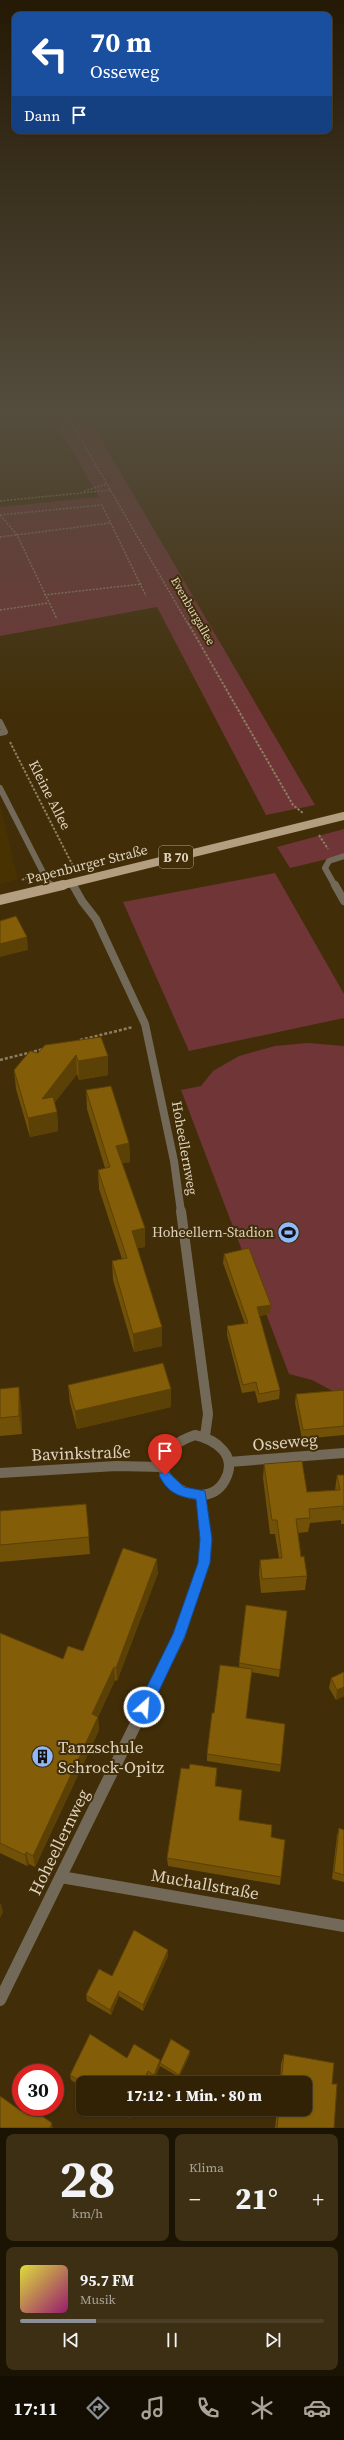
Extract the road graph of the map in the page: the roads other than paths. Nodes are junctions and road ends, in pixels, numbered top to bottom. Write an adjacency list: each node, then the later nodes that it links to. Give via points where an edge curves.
1 (0, 722): 2 (street)
2 (2, 733)
3 (0, 788): 7 (street)
4 (344, 816): 6 (main road, Papenburger Straße / B 70)
5 (344, 856): 9 (street, via 326,864 325,868)
6 (72, 882): 7 (main road, Papenburger Straße / B 70); 10 (street, Hoheellernweg, via 96,919 145,1024 174,1160 208,1414)
7 (51, 887): 8 (main road, Papenburger Straße / B 70)
8 (0, 900)
9 (344, 902)
10 (205, 1436): 12 (street, via 220,1444); 13 (street, via 184,1437 174,1443 167,1451)
11 (344, 1453): 12 (street, Osseweg)
12 (229, 1462): 15 (street, via 229,1472 220,1486)
13 (163, 1468): 14 (street, Bavinkstraße, via 116,1466); 15 (street, via 168,1481 174,1487 190,1494)
14 (0, 1473)
15 (201, 1495): 16 (street, Hoheellernweg, via 206,1539 204,1563 181,1629)
16 (61, 1877): 17 (street, Muchallstraße); 18 (street, Hoheellernweg)
17 (344, 1926)
18 (0, 2000)

